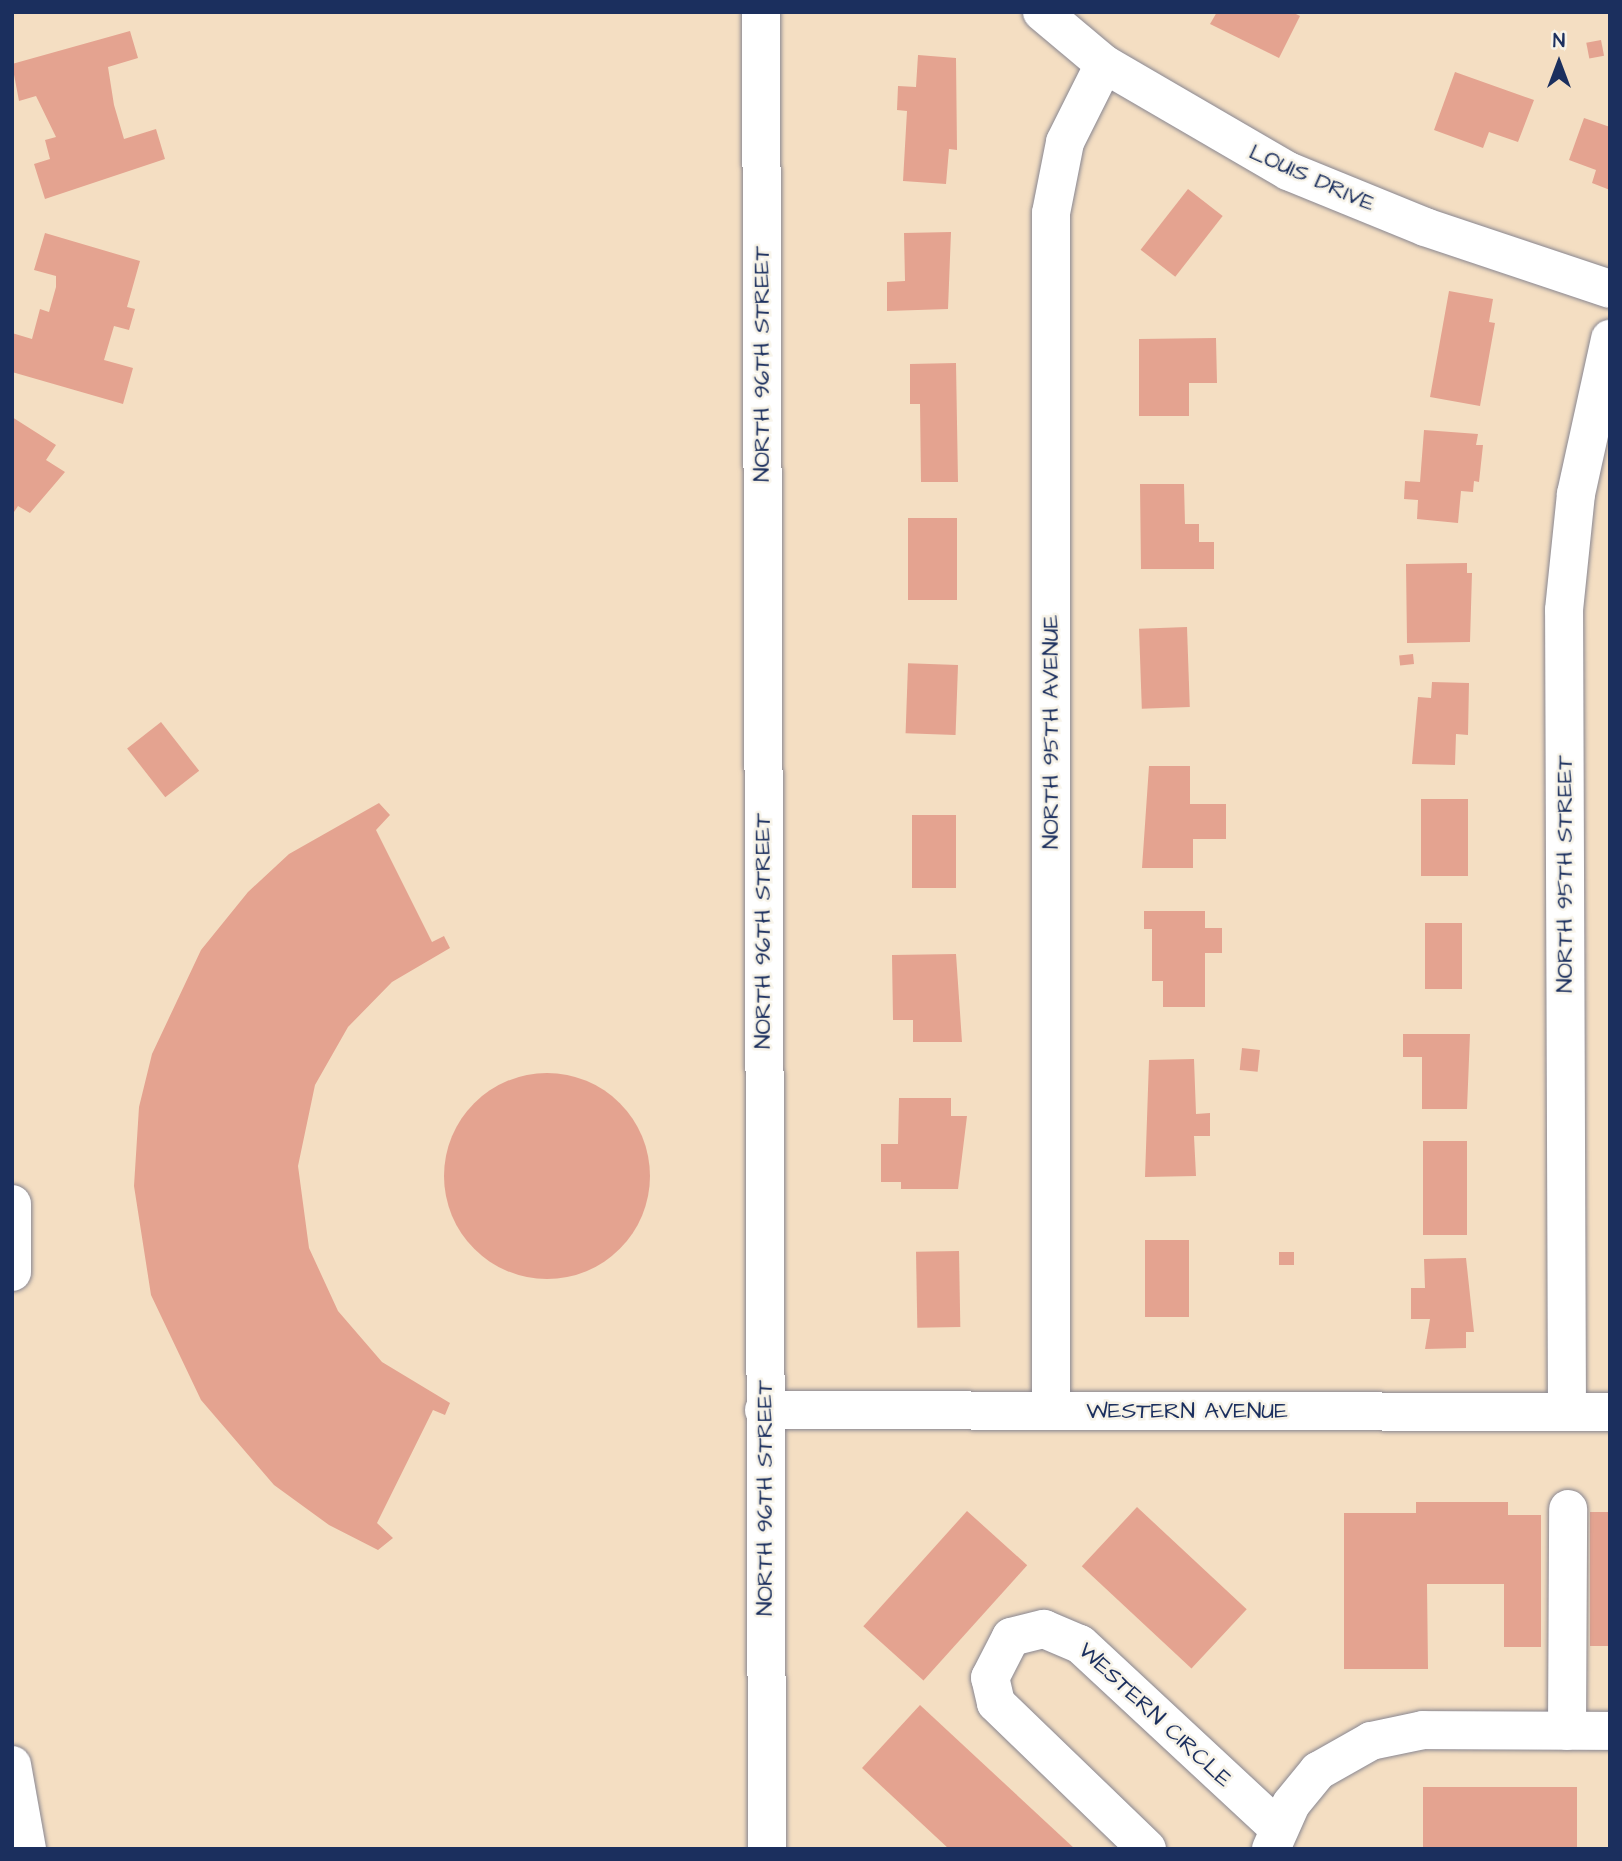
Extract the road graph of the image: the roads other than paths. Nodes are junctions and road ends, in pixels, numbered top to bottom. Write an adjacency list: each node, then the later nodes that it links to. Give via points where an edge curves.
1 (761, 12): 8 (street, NORTH 96TH STREET)
2 (1042, 12): 3 (street, LOUIS DRIVE)
3 (1104, 64): 4 (street, LOUIS DRIVE, via 1288,171 1425,227); 9 (street, NORTH 95TH AVENUE, via 1065,142 1051,213)
4 (1610, 289)
5 (1610, 339): 10 (street, NORTH 95TH STREET, via 1576,494 1564,610)
6 (12, 1205): 7 (street)
7 (12, 1272)
8 (764, 1410): 9 (street, WESTERN AVENUE); 18 (street, NORTH 96TH STREET)
9 (1051, 1411): 10 (street, WESTERN AVENUE)
10 (1567, 1412): 11 (street, WESTERN AVENUE)
11 (1610, 1412)
12 (1568, 1509): 13 (street)
13 (1567, 1731): 14 (street); 16 (street, via 1423,1730 1371,1741 1318,1771)
14 (1610, 1731)
15 (12, 1765): 17 (street)
16 (1275, 1839): 19 (street, WESTERN CIRCLE, via 1080,1644 1044,1629 1011,1637 990,1678 996,1703)
17 (27, 1849)
18 (767, 1849)
19 (1147, 1849)

